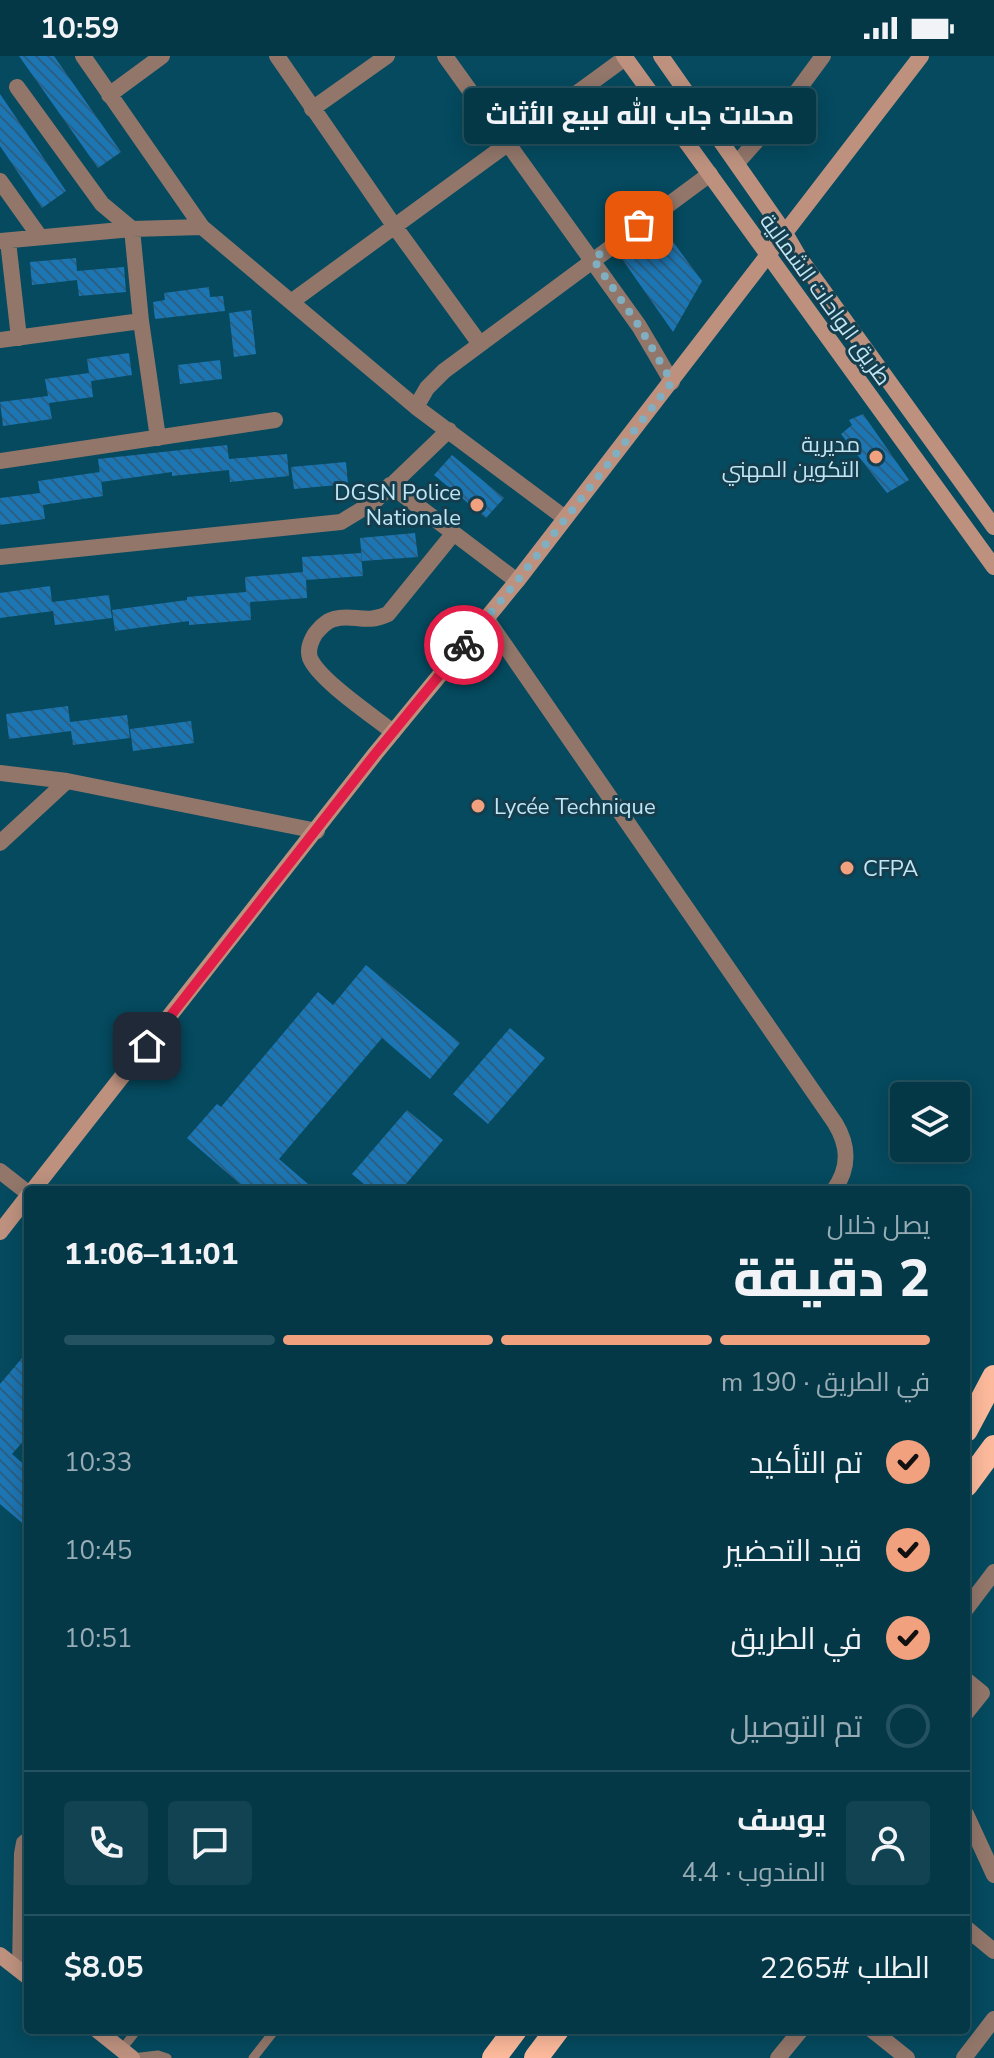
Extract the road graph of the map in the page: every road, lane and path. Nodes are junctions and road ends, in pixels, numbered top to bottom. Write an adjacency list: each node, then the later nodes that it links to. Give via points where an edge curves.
1 (83, 56): 11 (street)
2 (162, 56): 11 (street)
3 (277, 56): 12 (street)
4 (387, 56): 12 (street)
5 (445, 56): 13 (street)
6 (661, 56): 14 (street, طريق الواحات الشمالية)
7 (823, 56): 14 (street)
8 (921, 56): 20 (street)
9 (625, 57): 13 (street); 15 (street, طريق الواحات الشمالية)
10 (17, 87): 19 (street, via 102,204)
11 (109, 95): 17 (street)
12 (312, 109): 18 (street)
13 (509, 142): 18 (street); 24 (street)
14 (737, 163): 20 (street, طريق الواحات الشمالية)
15 (710, 174): 23 (street, طريق الواحات الشمالية); 24 (street)
16 (0, 181): 21 (street)
17 (202, 227): 19 (street); 25 (street)
18 (395, 227): 25 (street); 29 (street)
19 (132, 229): 21 (street); 26 (street)
20 (785, 233): 23 (street); 37 (street, طريق الواحات الشمالية)
21 (40, 237): 22 (street)
22 (4, 241): 27 (street)
23 (767, 257): 30 (street); 41 (street, طريق الواحات الشمالية)
24 (593, 259): 29 (street); 30 (street)
25 (291, 302): 31 (street)
26 (141, 321): 27 (street); 34 (street)
27 (19, 338): 28 (street)
28 (0, 340)
29 (480, 344): 31 (street, via 432,381)
30 (672, 382): 38 (street)
31 (416, 407): 33 (street)
32 (275, 420): 34 (street)
33 (449, 430): 36 (street); 38 (street)
34 (158, 438): 35 (street)
35 (0, 461)
36 (390, 485): 39 (street); 40 (street, via 341,522)
37 (991, 517)
38 (565, 518): 42 (street)
39 (453, 534): 42 (street); 44 (street, via 388,614 376,620 336,618 311,642 311,660 324,677)
40 (0, 557)
41 (994, 567)
42 (517, 581): 43 (street)
43 (486, 618): 44 (street); 51 (street, via 835,1123 846,1150)
44 (393, 732): 47 (street)
45 (0, 773): 46 (street)
46 (67, 781): 47 (street); 48 (street)
47 (317, 831): 50 (street)
48 (0, 843)
49 (0, 1171): 52 (street)
50 (36, 1186)
51 (837, 1186)
52 (24, 1189)
53 (24, 1201): 54 (street)
54 (0, 1232)
55 (994, 1377): 57 (highway)
56 (994, 1403): 58 (highway)
57 (970, 1422)
58 (970, 1434)
59 (994, 1447): 61 (highway)
60 (994, 1472): 62 (highway)
61 (970, 1480)
62 (970, 1496)
63 (994, 1572): 64 (street)
64 (970, 1604)
65 (970, 1683): 66 (street)
66 (988, 1697): 67 (street)
67 (970, 1710)
68 (970, 1823): 70 (street)
69 (24, 1843): 74 (street)
70 (994, 1875)
71 (970, 1931): 72 (street)
72 (994, 1951)
73 (0, 1955): 74 (street)
74 (24, 1973)
75 (994, 2019): 90 (street)
76 (102, 2034): 83 (street)
77 (136, 2034): 83 (lane)
78 (272, 2034): 85 (lane)
79 (512, 2034): 86 (highway)
80 (554, 2034): 87 (highway)
81 (798, 2034): 88 (street)
82 (877, 2034): 89 (street)
83 (128, 2056): 84 (lane)
84 (167, 2058)
85 (253, 2058)
86 (494, 2058)
87 (536, 2058)
88 (778, 2058)
89 (907, 2058)
90 (964, 2058)

